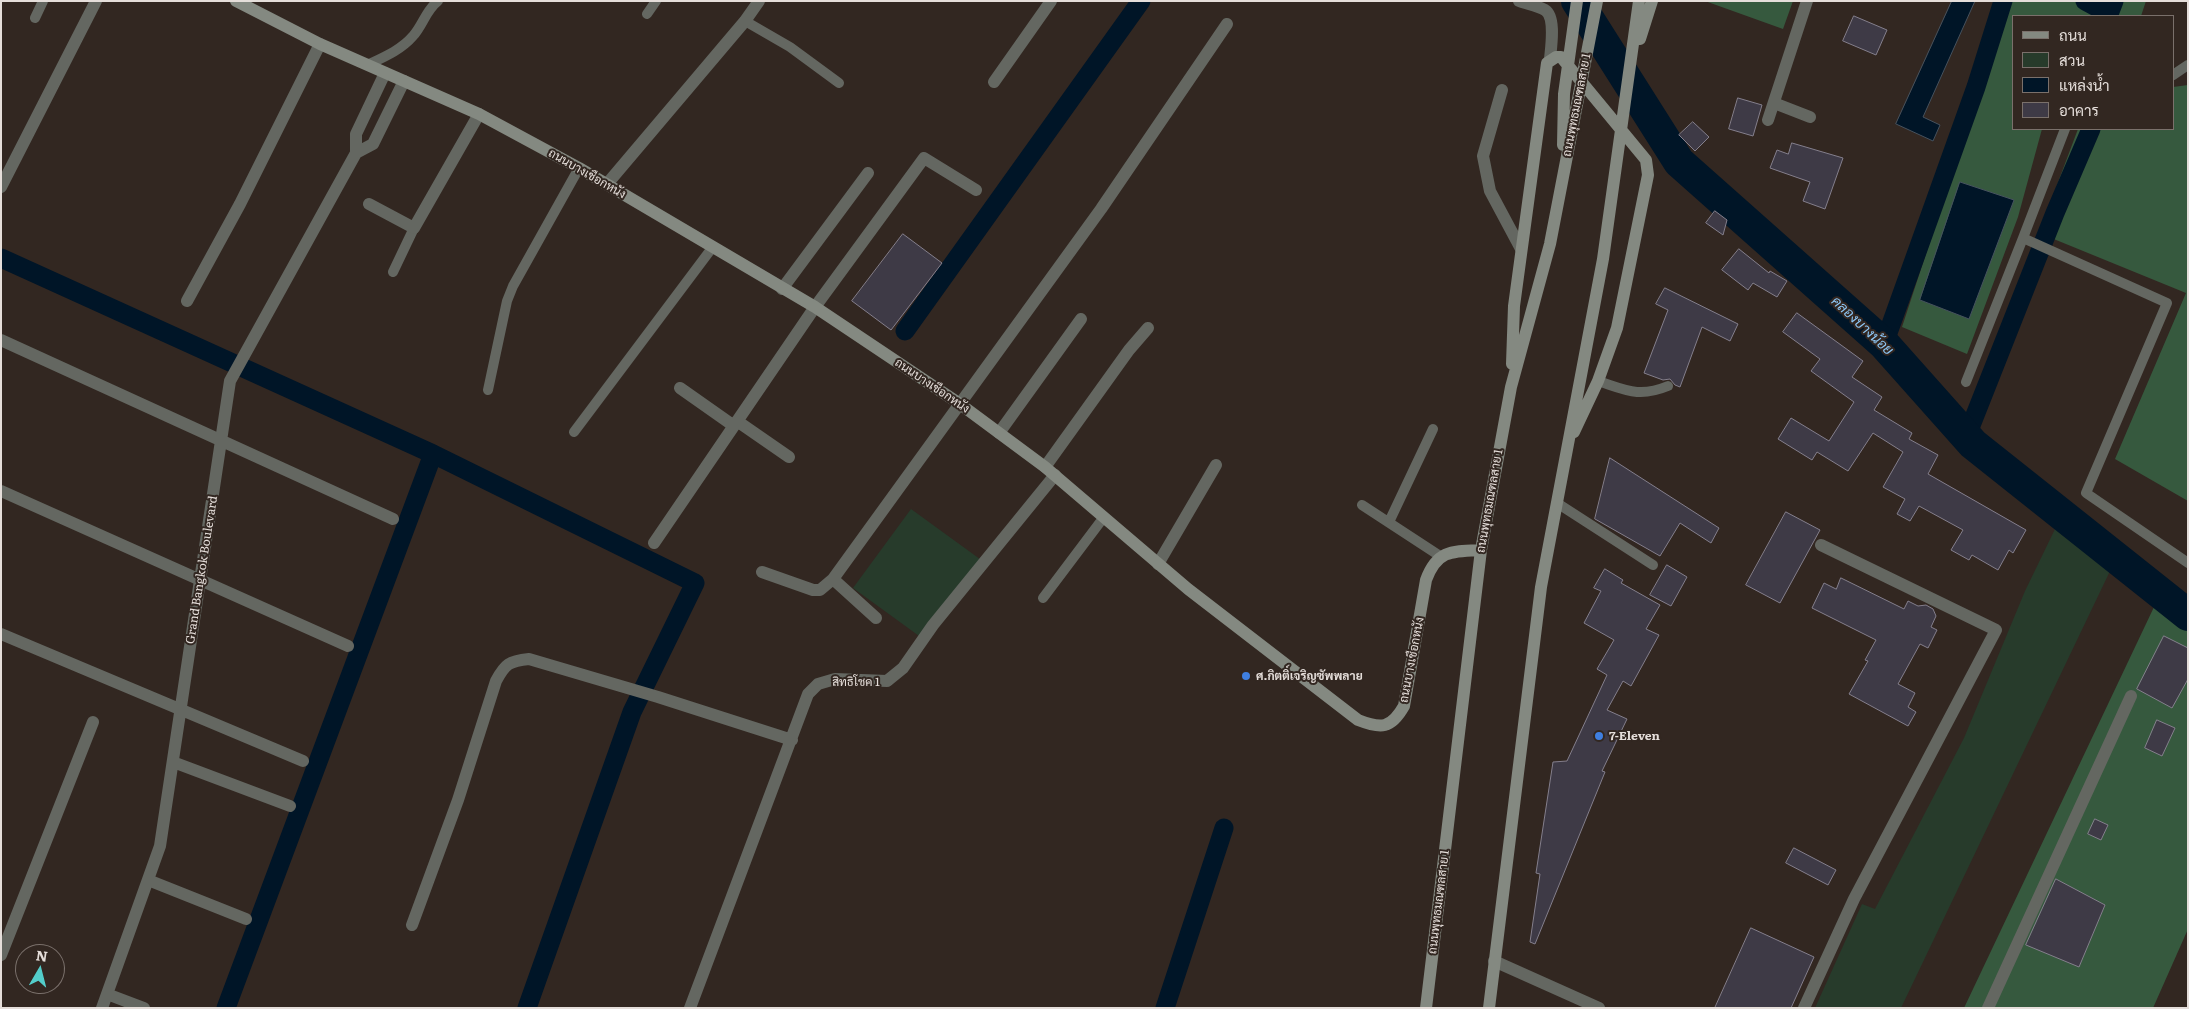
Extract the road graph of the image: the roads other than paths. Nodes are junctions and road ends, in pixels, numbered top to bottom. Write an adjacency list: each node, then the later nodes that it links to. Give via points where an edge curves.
1 (43, 1): 15 (lane)
2 (96, 1): 39 (street)
3 (236, 1): 18 (main road, ถนนบางเชือกหนัง)
4 (438, 1): 21 (lane, via 402,48)
5 (656, 1): 14 (lane)
6 (759, 1): 16 (street)
7 (1051, 1): 26 (street)
8 (1519, 1): 19 (street, via 1549,13 1552,26)
9 (1577, 1): 37 (main road, via 1564,94)
10 (1597, 1): 37 (main road, ถนนพุทธมณฑลสาย 1)
11 (1639, 1): 20 (main road)
12 (1652, 1): 20 (main road)
13 (1807, 1): 29 (street)
14 (647, 14)
15 (35, 18)
16 (745, 21): 27 (lane, via 790,47); 38 (street)
17 (1227, 24): 59 (street, via 1101,210)
18 (320, 44): 21 (main road, ถนนบางเชือกหนัง); 48 (street, via 240,204)
19 (1550, 59): 45 (main road); 53 (main road, via 1565,59 1646,160 1647,169 1617,328)
20 (1632, 62): 65 (main road, via 1603,259)
21 (367, 65): 23 (main road, ถนนบางเชือกหนัง)
22 (2188, 65): 24 (lane)
23 (385, 72): 25 (main road, ถนนบางเชือกหนัง); 34 (street, Grand Bangkok Boulevard, via 356,134)
24 (2174, 74)
25 (404, 81): 30 (main road, ถนนบางเชือกหนัง); 34 (street, Grand Bangkok Boulevard, via 373,144)
26 (994, 82)
27 (839, 83)
28 (1502, 90): 45 (street, via 1483,156 1490,191)
29 (1774, 103): 31 (street); 32 (street)
30 (479, 114): 35 (main road, ถนนบางเชือกหนัง); 42 (street)
31 (1810, 117)
32 (1768, 120)
33 (2065, 130): 43 (lane)
34 (356, 153): 64 (street, Grand Bangkok Boulevard, via 230,381)
35 (579, 168): 38 (main road, ถนนบางเชือกหนัง); 58 (lane, via 513,286 505,308)
36 (868, 173): 47 (street)
37 (1562, 178): 55 (main road, ถนนพุทธมณฑลสาย 1, via 1550,244)
38 (607, 184): 44 (main road, ถนนบางเชือกหนัง)
39 (1, 187)
40 (976, 190): 49 (street, via 924,158)
41 (369, 204): 42 (street)
42 (414, 228): 46 (lane)
43 (2023, 238): 54 (lane); 80 (lane, via 2167,303 2086,493)
44 (712, 248): 47 (main road, ถนนบางเชือกหนัง); 62 (lane)
45 (1521, 249): 55 (main road, via 1514,306)
46 (393, 272)
47 (782, 289): 49 (main road, ถนนบางเชือกหนัง)
48 (187, 300)
49 (815, 308): 59 (main road, ถนนบางเชือกหนัง); 60 (street)
50 (1081, 319): 63 (street)
51 (1148, 328): 68 (street)
52 (1, 340): 64 (street)
53 (1598, 382): 56 (lane, via 1642,393); 65 (main road)
54 (1966, 382)
55 (1511, 386): 78 (main road, ถนนพุทธมณฑลสาย 1)
56 (1668, 386)
57 (680, 388): 60 (street)
58 (488, 390)
59 (960, 404): 63 (main road, ถนนบางเชือกหนัง); 84 (street)
60 (735, 424): 66 (street); 76 (street)
61 (1433, 429): 75 (lane)
62 (574, 432)
63 (999, 433): 68 (main road, ถนนบางเชือกหนัง)
64 (221, 440): 74 (street); 85 (street, Grand Bangkok Boulevard)
65 (1566, 450): 71 (main road)
66 (789, 458)
67 (1216, 465): 81 (street)
68 (1045, 467): 69 (main road, ถนนบางเชือกหนัง)
69 (1055, 475): 73 (main road, ถนนบางเชือกหนัง); 93 (street, สิทธิโชค 1, via 933,625 903,668 887,681 835,680 818,684 808,694)
70 (1, 491): 85 (street)
71 (1556, 503): 82 (lane); 101 (main road, via 1541,587)
72 (1362, 505): 75 (lane)
73 (1104, 517): 81 (main road, ถนนบางเชือกหนัง); 86 (lane)
74 (393, 519)
75 (1389, 522): 79 (lane)
76 (654, 543)
77 (1821, 545): 109 (street, via 1996,630 1854,899)
78 (1481, 550): 79 (main road, via 1462,550); 106 (main road, ถนนพุทธมณฑลสาย 1)
79 (1440, 556): 81 (main road, ถนนบางเชือกหนัง, via 1426,580 1404,706 1397,718 1376,727 1358,720)
80 (2188, 563)
81 (1158, 564)
82 (1653, 565)
83 (762, 572): 84 (street, via 813,590 820,590)
84 (833, 579): 87 (street)
85 (200, 580): 89 (street); 91 (street, Grand Bangkok Boulevard)
86 (1043, 598)
87 (876, 618)
88 (1, 634): 91 (street)
89 (348, 646)
90 (2131, 696): 110 (street)
91 (181, 709): 94 (street); 95 (street, Grand Bangkok Boulevard)
92 (93, 722): 100 (street)
93 (792, 740): 99 (street, via 528,659 515,660 504,667 496,681 461,792); 105 (street, สิทธิโชค 1)
94 (303, 761)
95 (173, 762): 96 (street); 97 (street, Grand Bangkok Boulevard, via 160,846)
96 (290, 806)
97 (148, 880): 98 (street); 102 (street, Grand Bangkok Boulevard)
98 (246, 919)
99 (412, 924)
100 (1, 955)
101 (1494, 961): 107 (main road); 108 (street)
102 (107, 994): 103 (street, Grand Bangkok Boulevard); 104 (street)
103 (102, 1008)
104 (144, 1008)
105 (690, 1008)
106 (1426, 1008)
107 (1488, 1008)
108 (1599, 1008)
109 (1804, 1008)
110 (1988, 1008)

